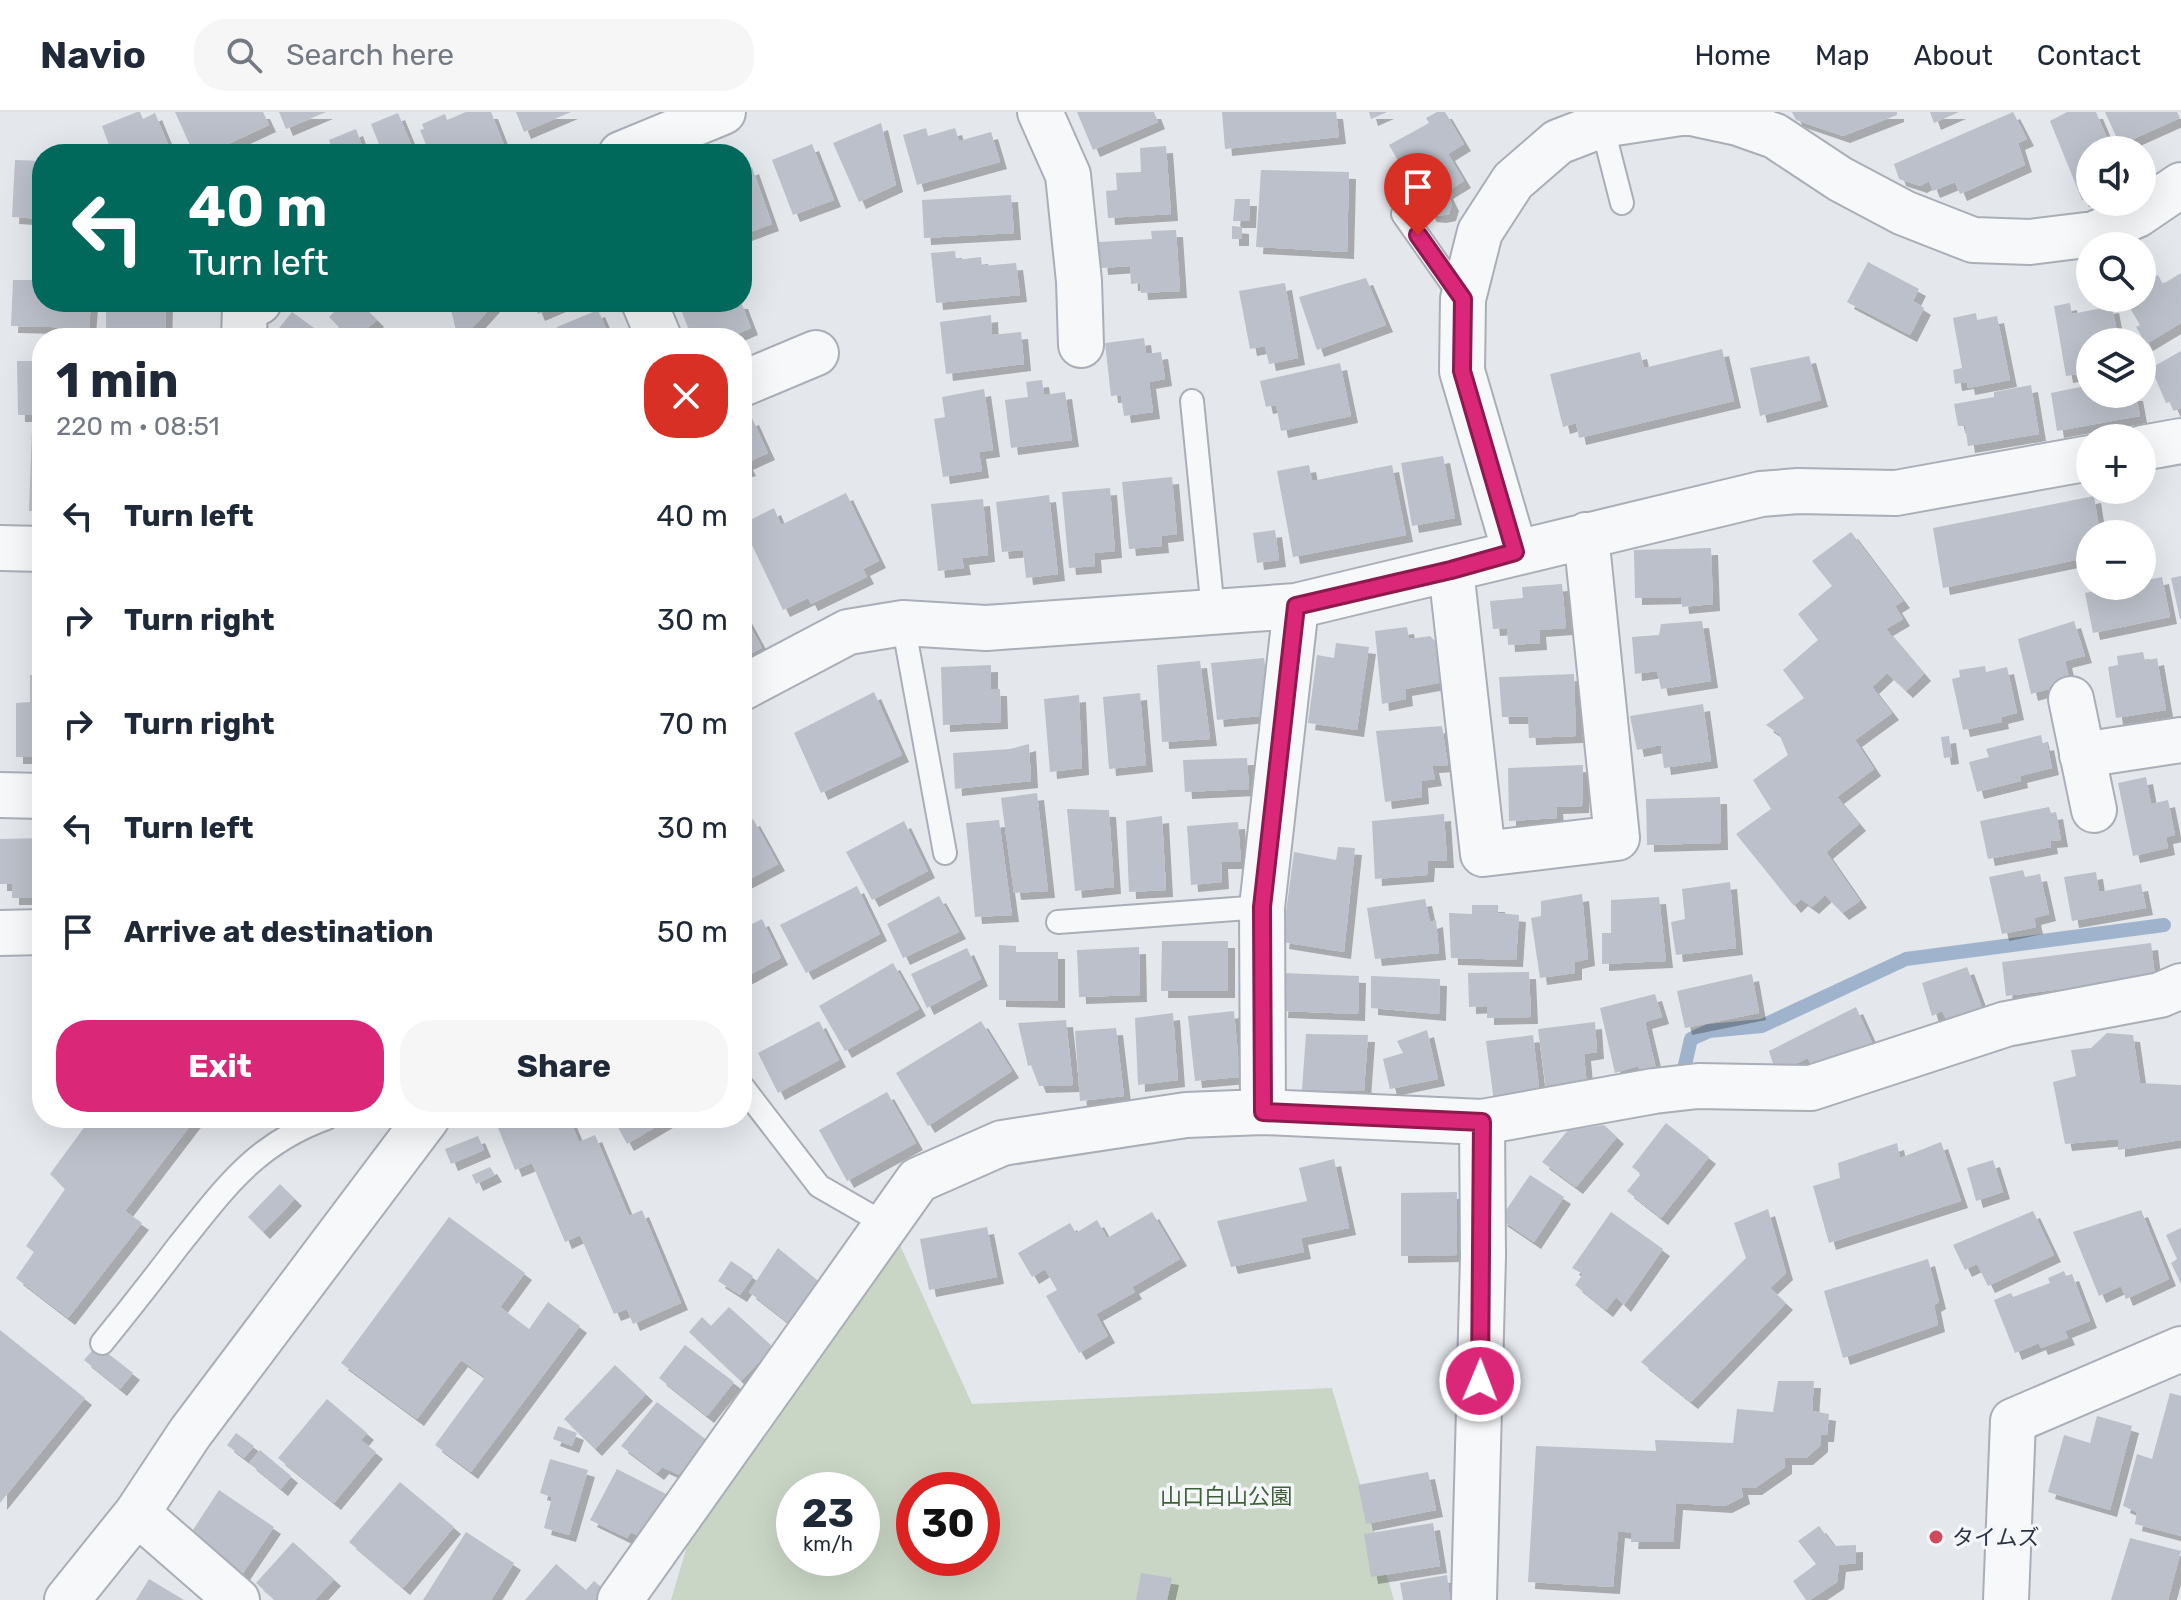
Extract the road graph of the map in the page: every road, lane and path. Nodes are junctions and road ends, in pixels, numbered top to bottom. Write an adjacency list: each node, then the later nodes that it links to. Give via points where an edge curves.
1 (723, 112): 5 (street)
2 (1040, 112): 10 (street, via 1068,175)
3 (1687, 112): 4 (street); 6 (street, via 1775,136 1904,213 1973,240 2030,242 2094,234 2137,215)
4 (1602, 125): 7 (lane); 9 (street, via 1558,142 1513,181 1480,232)
5 (645, 144)
6 (2181, 185)
7 (1622, 203)
8 (1403, 214): 9 (lane)
9 (1463, 299): 20 (street, via 1462,371)
10 (1081, 345)
11 (816, 353): 12 (street)
12 (752, 380)
13 (1192, 401): 23 (lane)
14 (2181, 441): 15 (street)
15 (2156, 445)
16 (2076, 461): 17 (street, via 1896,493 1761,494)
17 (1586, 535): 20 (street); 21 (street, via 1617,838 1483,854)
18 (0, 548): 19 (street)
19 (32, 549)
20 (1515, 552): 21 (street)
21 (1451, 570): 22 (street)
22 (1296, 606): 23 (street); 33 (street)
23 (1213, 611): 24 (street, via 986,628)
24 (903, 623): 25 (street, via 848,632); 32 (lane)
25 (752, 683)
26 (2071, 699): 28 (street)
27 (2181, 740): 28 (street)
28 (2082, 755): 31 (street)
29 (0, 795): 30 (street)
30 (32, 796)
31 (2094, 810)
32 (945, 853)
33 (1262, 907): 34 (lane); 39 (street)
34 (1058, 922)
35 (32, 932): 36 (street)
36 (0, 933)
37 (2181, 986): 40 (street, via 2160,995 2006,1024 1811,1088 1698,1086)
38 (752, 1099): 43 (lane, via 819,1186)
39 (1263, 1112): 40 (street); 43 (street, via 1186,1115 1002,1143 918,1180)
40 (1482, 1122): 50 (street)
41 (301, 1128): 44 (lane, via 233,1177)
42 (419, 1128): 46 (street, via 190,1433)
43 (885, 1224): 49 (street)
44 (102, 1343)
45 (2181, 1349): 51 (street, via 2013,1421)
46 (137, 1513): 47 (street); 48 (street)
47 (67, 1600)
48 (237, 1600)
49 (620, 1600)
50 (1474, 1600)
51 (2006, 1600)

